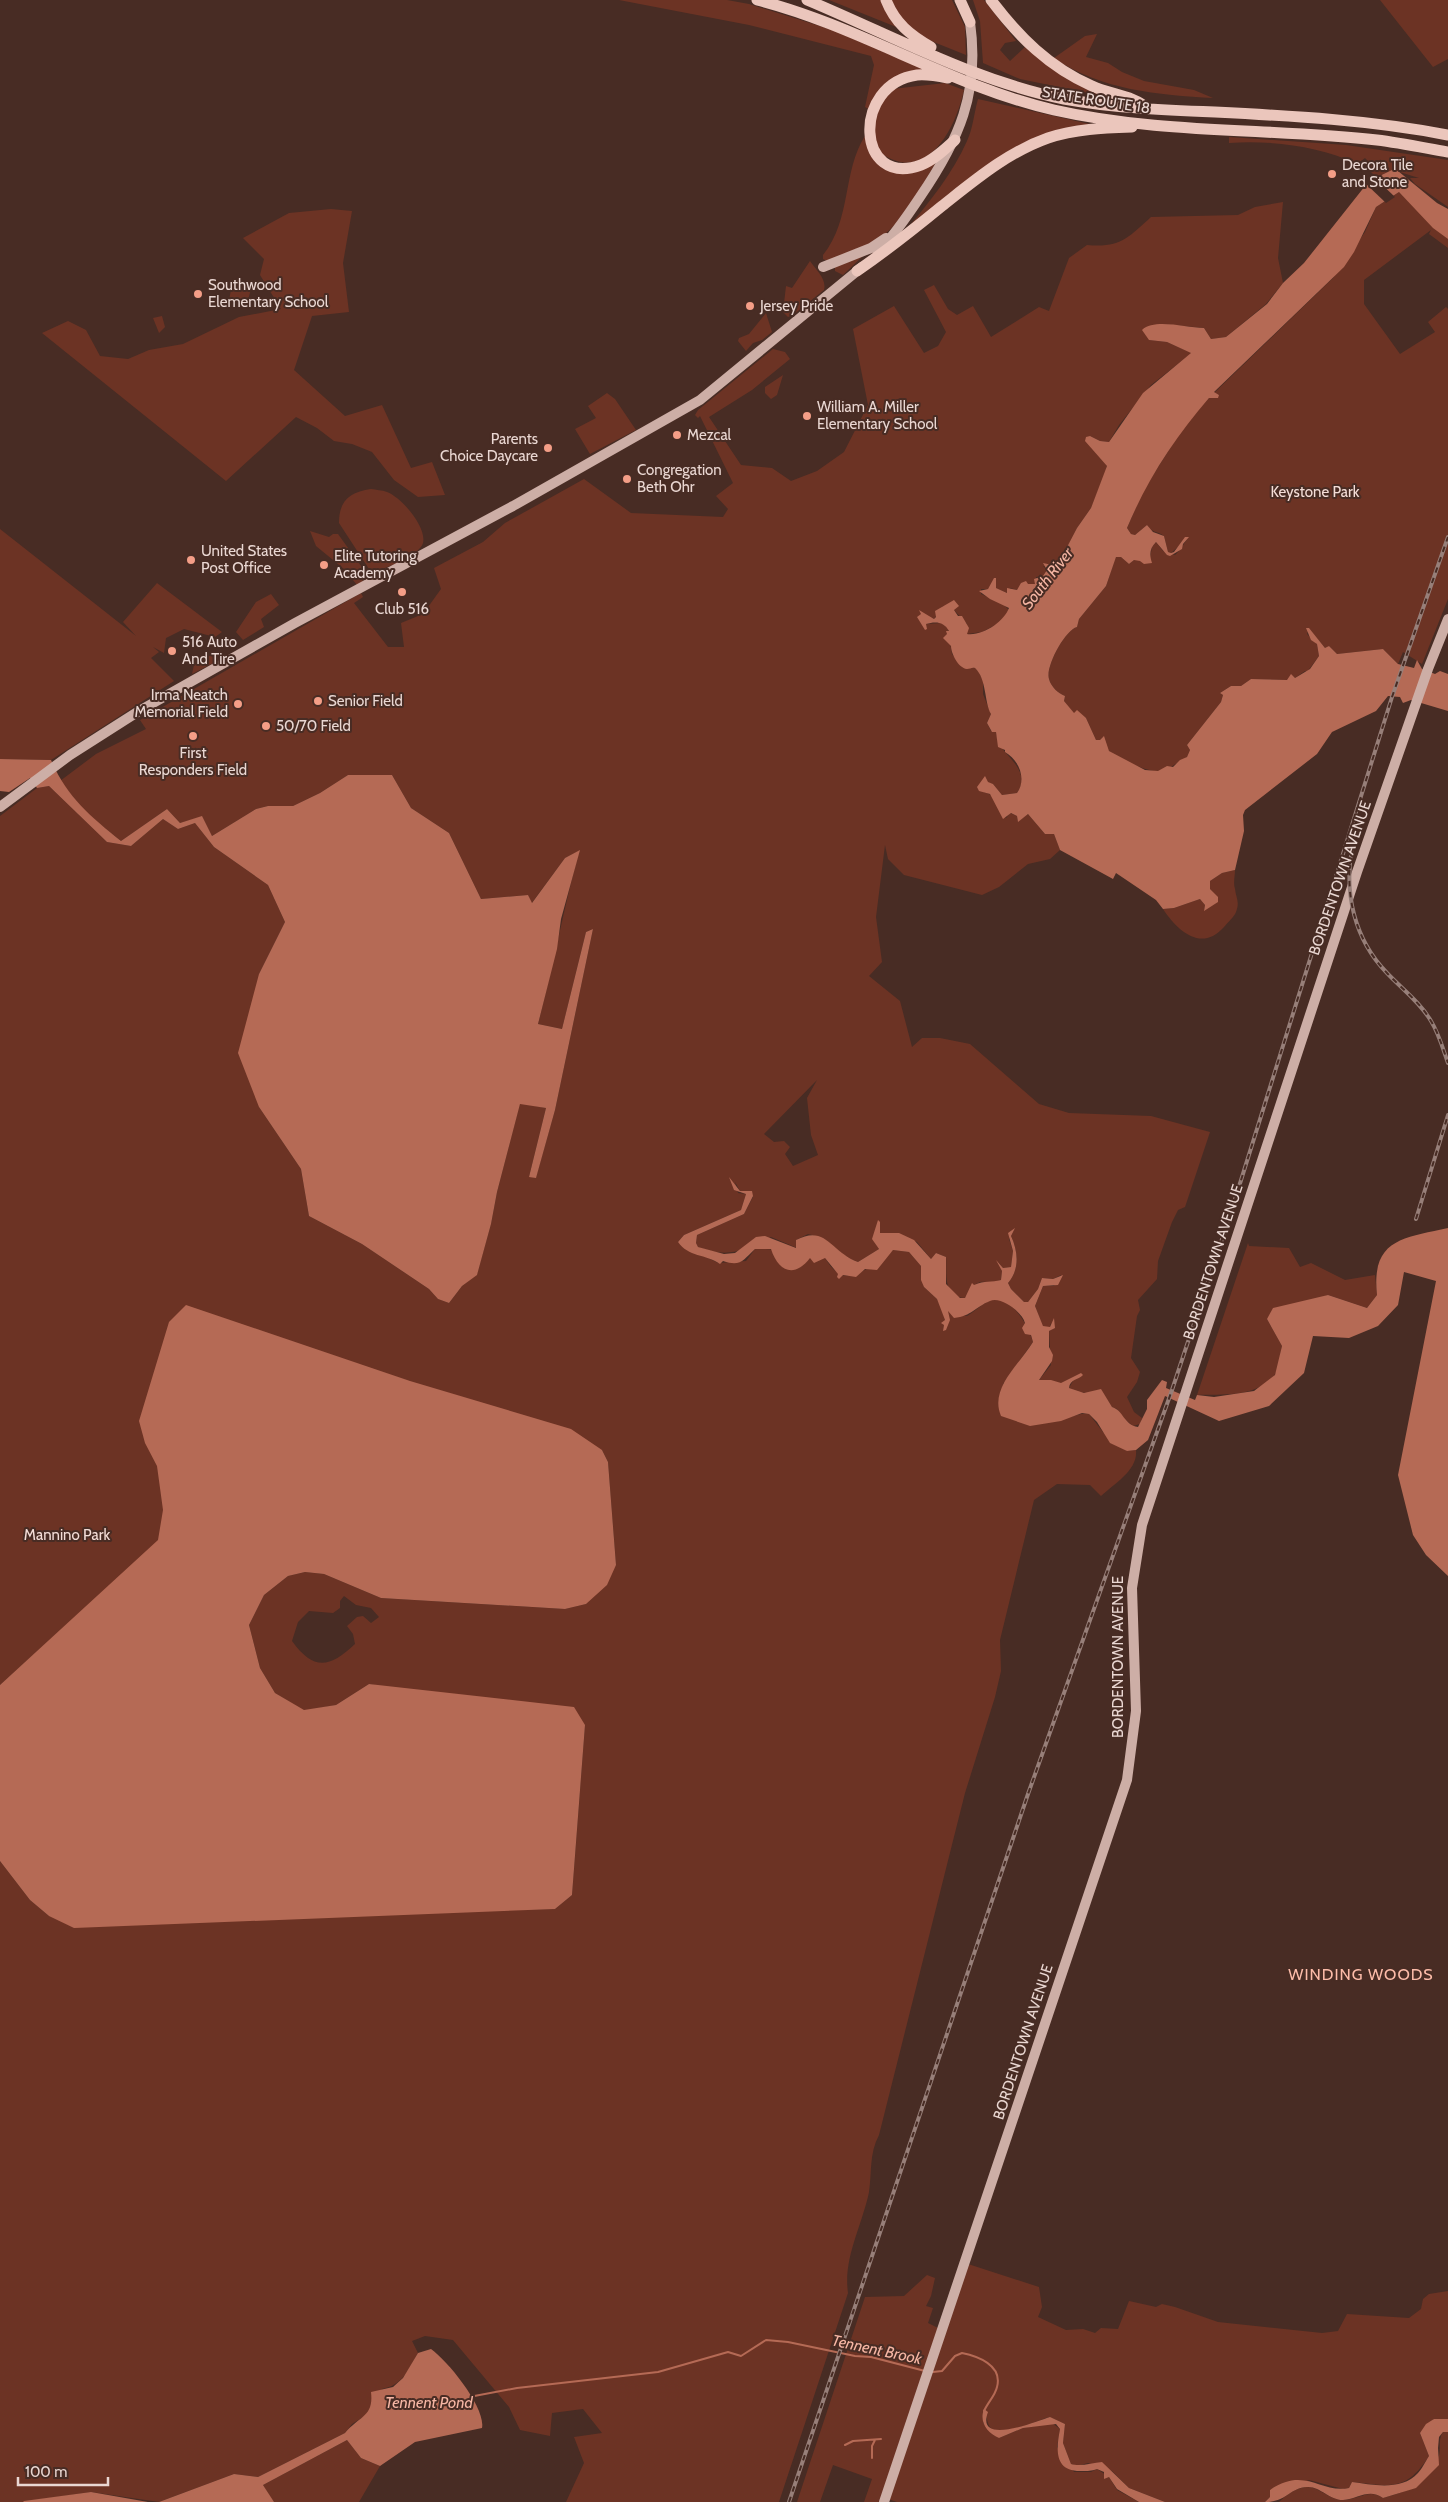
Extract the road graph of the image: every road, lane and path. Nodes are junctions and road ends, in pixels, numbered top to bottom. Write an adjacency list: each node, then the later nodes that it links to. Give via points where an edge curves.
1 (757, 0): 8 (highway, STATE ROUTE 18, via 860,35)
2 (807, 0): 7 (highway, STATE ROUTE 18)
3 (886, 0): 7 (highway, via 907,32)
4 (960, 0): 6 (highway)
5 (991, 0): 9 (highway, via 1025,41 1051,63 1087,84 1114,95 1139,100)
6 (970, 22): 12 (main road, via 972,77 968,102)
7 (957, 65): 9 (highway, STATE ROUTE 18, via 1051,96)
8 (958, 79): 10 (highway, STATE ROUTE 18, via 1055,110); 12 (highway, via 918,75 897,82 884,92 875,106 869,134 879,158 903,168 922,165)
9 (1148, 109): 11 (highway, STATE ROUTE 18, via 1348,120)
10 (1161, 125): 13 (highway, STATE ROUTE 18, via 1378,140); 16 (highway, via 1084,130 1024,148 973,181)
11 (1448, 135)
12 (955, 140): 14 (main road, via 934,177)
13 (1448, 152)
14 (893, 233): 15 (main road, via 871,248); 16 (main road, via 886,245)
15 (823, 267)
16 (857, 271): 18 (main road, via 700,400 139,711)
17 (1448, 619): 19 (main road, BORDENTOWN AVENUE, via 1307,1021 1142,1525 1131,1606 1136,1711 1127,1780)
18 (0, 807)
19 (884, 2502)

